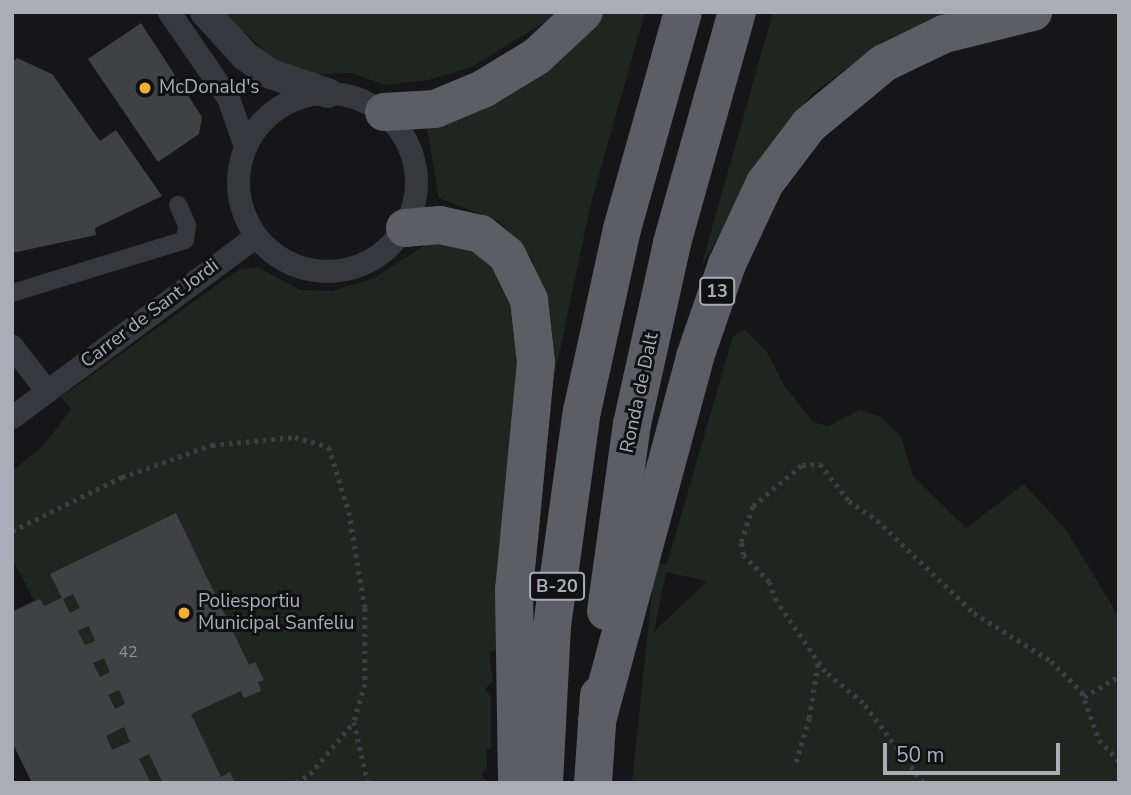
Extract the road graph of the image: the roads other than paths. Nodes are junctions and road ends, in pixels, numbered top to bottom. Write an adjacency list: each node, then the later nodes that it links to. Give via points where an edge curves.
1 (169, 12): 9 (street, via 228,98)
2 (205, 12): 7 (street, via 245,56 271,74)
3 (584, 12): 8 (highway, via 537,56 483,89 435,109)
4 (682, 12): 19 (highway, B-20, via 622,229 582,411 552,626)
5 (737, 12): 17 (highway, Ronda de Dalt / B-20, via 672,243 632,424 604,626)
6 (1033, 12): 17 (highway, 13, via 944,34 884,63 809,125 765,183 727,264 695,357)
7 (328, 93): 8 (street, via 354,98); 9 (street, via 302,96 278,107 258,124)
8 (384, 112): 11 (street, via 408,140 417,165 418,192)
9 (244, 146): 12 (street, via 238,198)
10 (178, 205): 13 (street, via 187,225 185,240)
11 (405, 228): 12 (street, via 379,254 355,267 329,270 281,260); 18 (highway, via 440,225 481,234 506,255 529,300 536,362 514,589)
12 (254, 237): 15 (street, Carrer de Sant Jordi)
13 (12, 293)
14 (12, 346): 15 (street)
15 (46, 390): 16 (street, Carrer de Sant Jordi)
16 (12, 417)
17 (597, 721): 20 (highway, Ronda de Dalt / B-20)
18 (517, 783)
19 (544, 783)
20 (593, 783)

